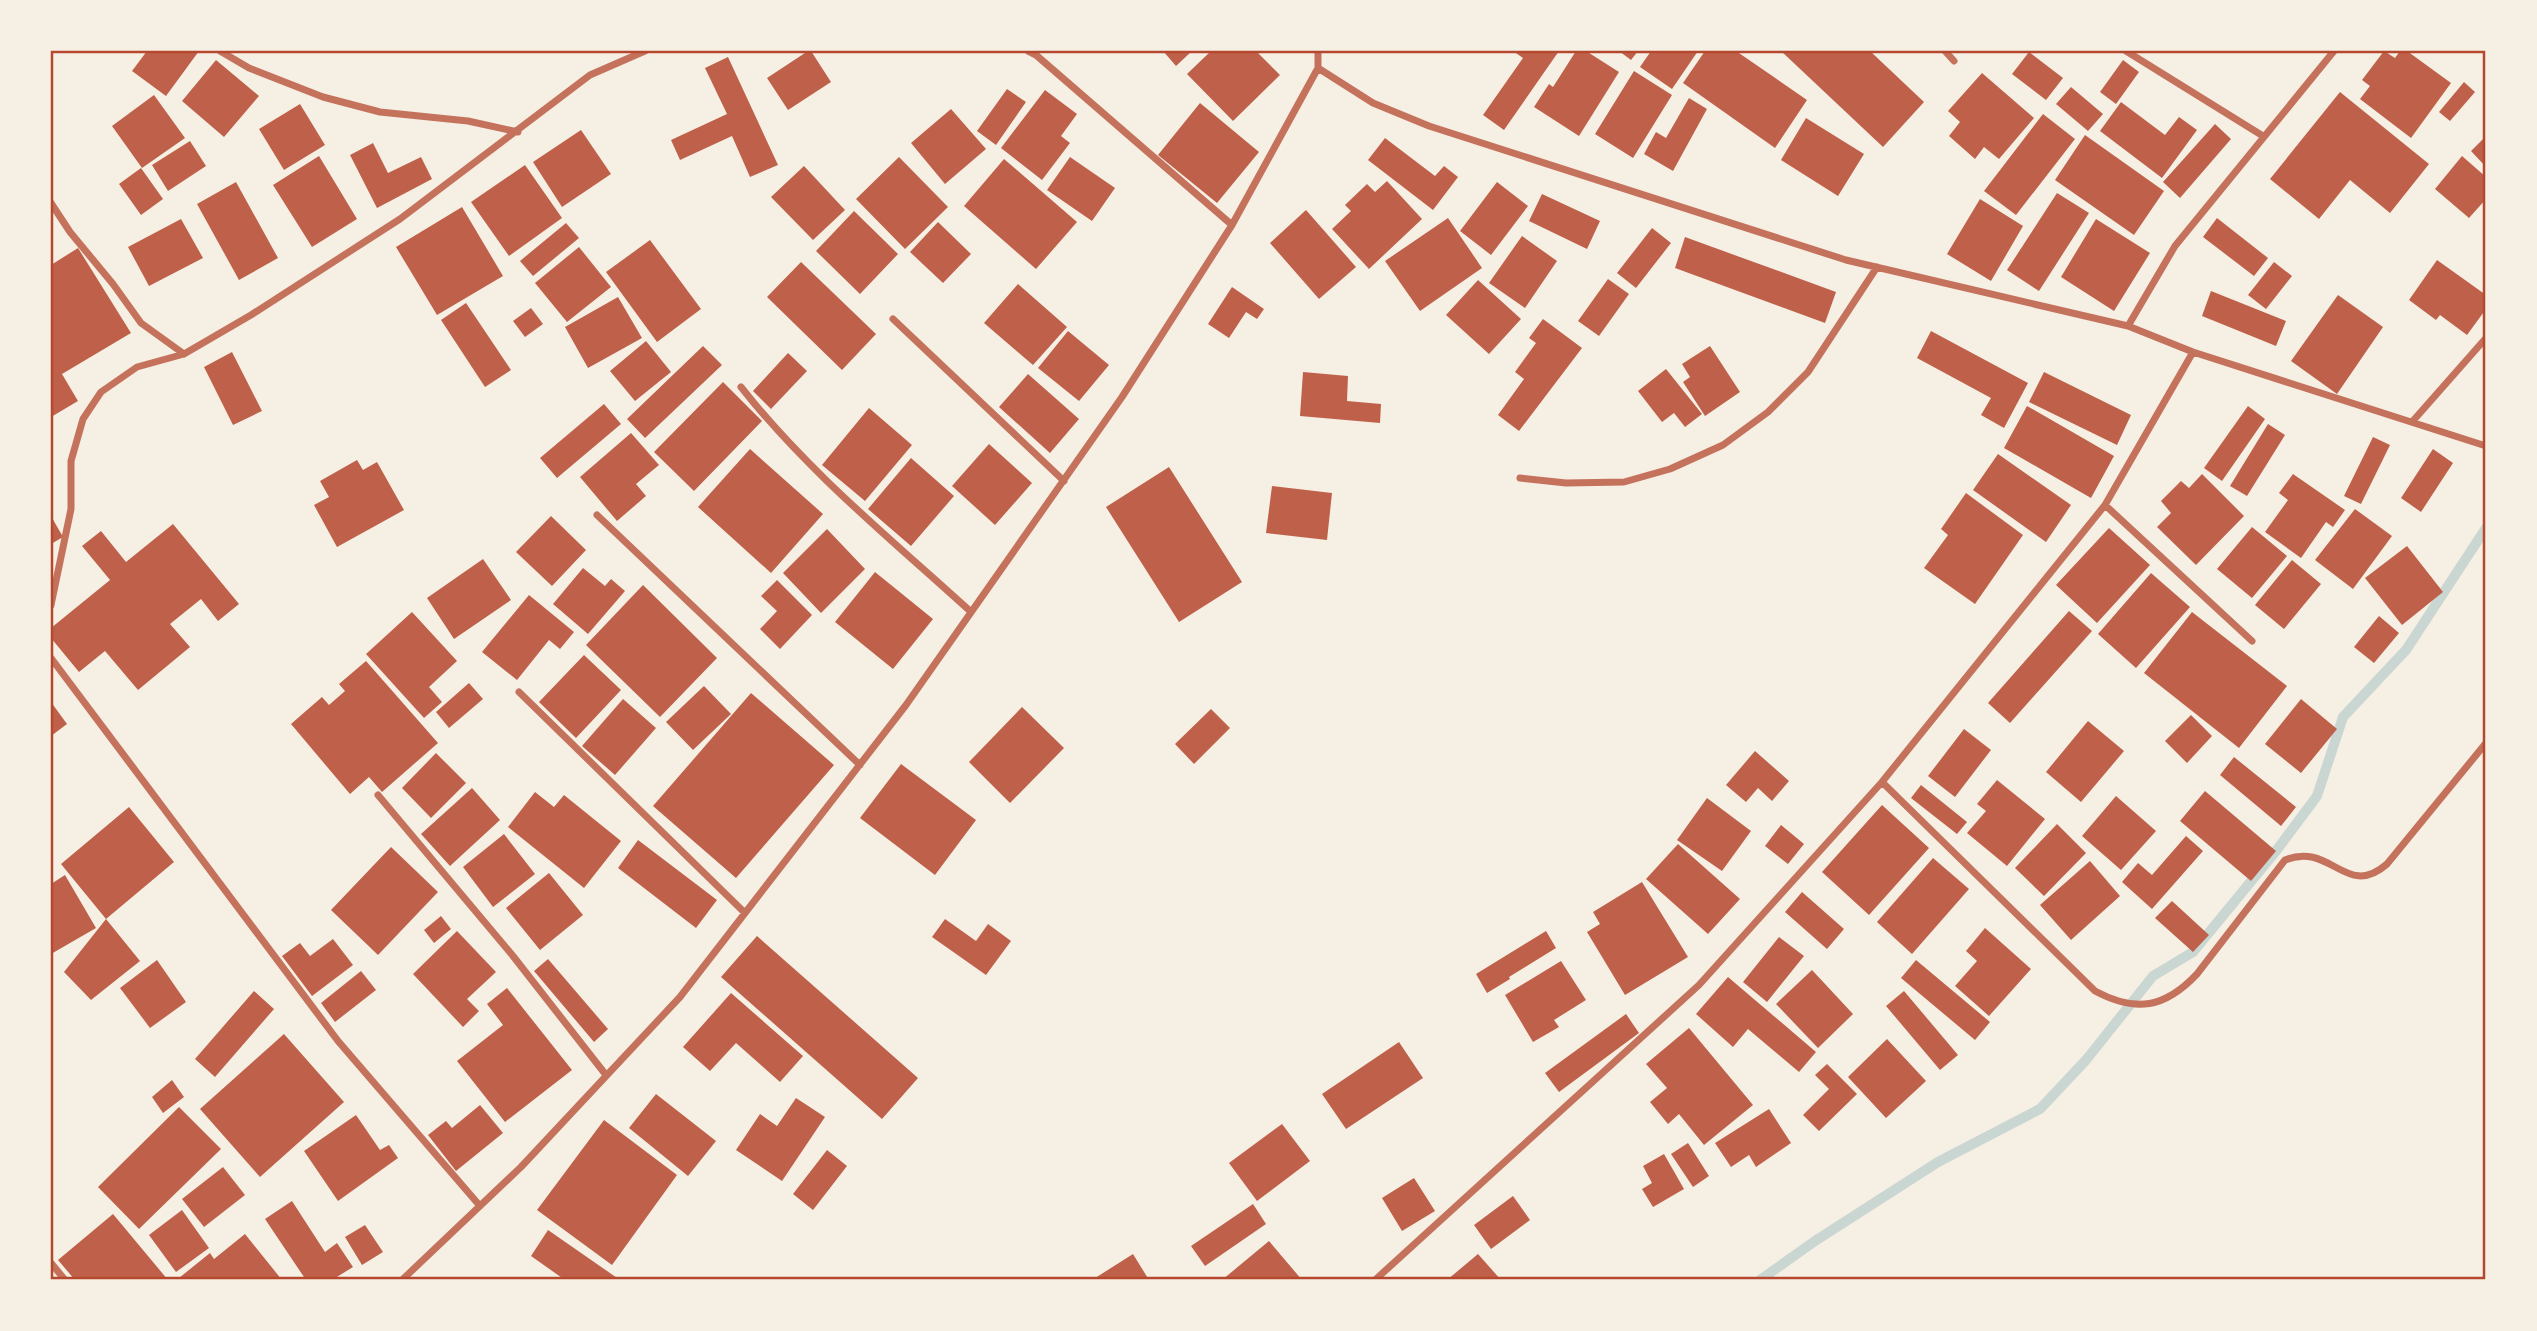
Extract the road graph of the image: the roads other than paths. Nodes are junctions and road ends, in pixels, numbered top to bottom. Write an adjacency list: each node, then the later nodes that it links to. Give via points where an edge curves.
1 (220, 51): 10 (street, via 249,68 334,100 380,112 468,121)
2 (645, 51): 10 (street, via 590,75)
3 (1028, 51): 13 (street)
4 (1318, 51): 9 (street)
5 (1945, 51): 8 (street)
6 (2126, 51): 11 (street)
7 (2334, 51): 11 (street)
8 (1954, 61)
9 (1318, 68): 13 (street); 14 (street, via 1373,103 1429,127)
10 (518, 132): 19 (street, via 400,219)
11 (2263, 136): 16 (street, via 2175,246)
12 (51, 204): 19 (street, via 141,323)
13 (1232, 225): 24 (street)
14 (1877, 267): 16 (street); 23 (street, via 1808,372 1768,412 1723,444 1670,469 1624,482)
15 (893, 319): 24 (street)
16 (2128, 327): 18 (street)
17 (2486, 338): 21 (street)
18 (2193, 352): 21 (street); 25 (street)
19 (184, 354): 27 (street, via 137,368 100,392 83,419 71,461 71,509)
20 (741, 387): 28 (street, via 814,469)
21 (2412, 422): 22 (street)
22 (2486, 446)
23 (1520, 478)
24 (1064, 481): 28 (street)
25 (2105, 505): 29 (street); 34 (street)
26 (597, 515): 33 (street)
27 (51, 605)
28 (971, 612): 33 (street)
29 (2252, 641)
30 (51, 658): 38 (street, via 338,1041)
31 (519, 692): 36 (street)
32 (2486, 743): 34 (street, via 2378,872 2359,877 2315,856 2285,860 2181,992 2141,1005 2114,1001 2095,991)
33 (860, 765): 36 (street)
34 (1881, 782): 42 (street, via 1699,985)
35 (378, 795): 37 (street)
36 (745, 913): 37 (street, via 680,997)
37 (606, 1075): 38 (street)
38 (480, 1206): 41 (street)
39 (51, 1262): 40 (street)
40 (65, 1280)
41 (402, 1280)
42 (1375, 1280)

